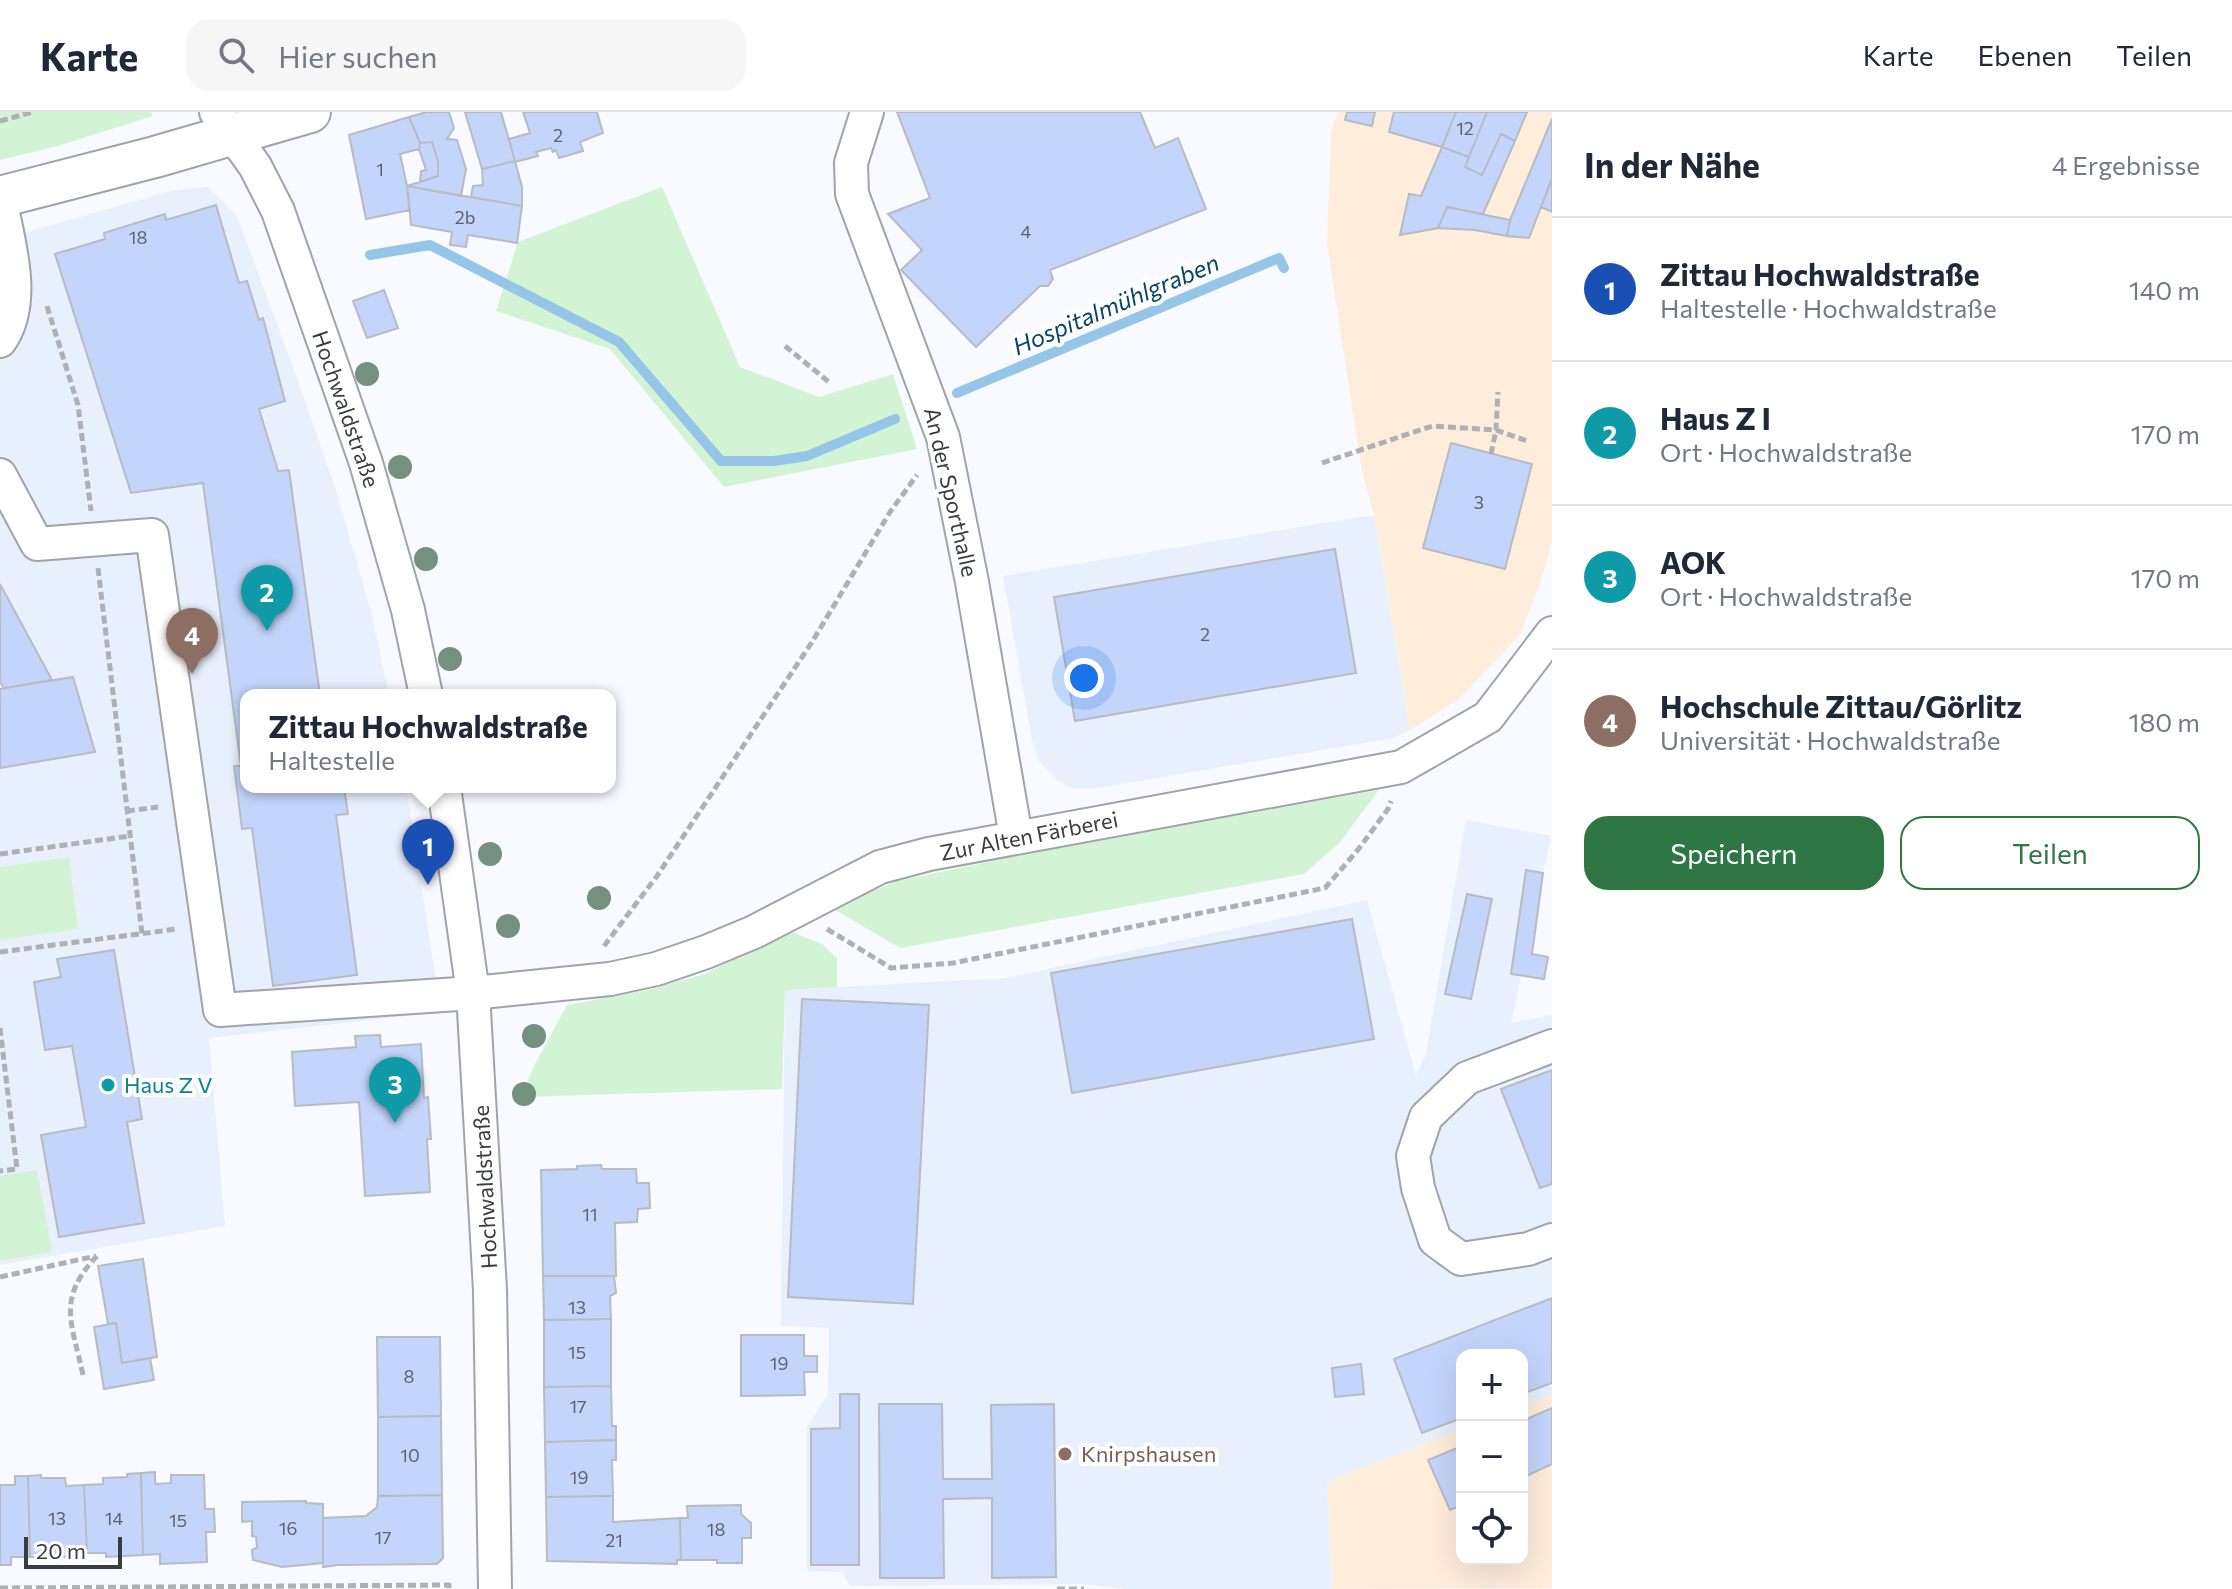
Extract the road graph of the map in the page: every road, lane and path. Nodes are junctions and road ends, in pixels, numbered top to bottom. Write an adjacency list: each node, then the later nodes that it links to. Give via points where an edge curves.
1 (33, 112): 4 (path)
2 (310, 112): 5 (main road)
3 (867, 112): 12 (street, An der Sporthalle, via 851,163 852,194)
4 (0, 121)
5 (224, 123): 6 (main road); 18 (street, Hochwaldstraße, via 278,211 366,463)
6 (0, 198): 7 (street, via 14,272 13,304)
7 (0, 341)
8 (785, 346): 9 (path)
9 (829, 382)
10 (1498, 392): 11 (path)
11 (1496, 430): 13 (path); 14 (path); 15 (path, via 1432,426)
12 (943, 437): 22 (street, An der Sporthalle); 27 (path, via 657,876 589,964)
13 (1527, 441)
14 (1491, 454)
15 (1322, 463)
16 (0, 475): 25 (street, via 37,544 152,535)
17 (1552, 633): 19 (street, Zur Alten Färberei, via 1488,717)
18 (425, 689)
19 (1401, 767): 22 (street, Zur Alten Färberei); 24 (path, via 1388,809 1325,888 953,963 891,968)
20 (445, 793): 28 (street, Hochwaldstraße)
21 (130, 836): 23 (path)
22 (1016, 837): 24 (street, Zur Alten Färberei, via 880,867)
23 (0, 854)
24 (796, 909): 27 (street, Zur Alten Färberei, via 706,952)
25 (208, 925): 26 (path); 28 (street, Zur Alten Färberei, via 220,1010)
26 (0, 952)
27 (592, 982): 28 (street, Zur Alten Färberei)
28 (473, 993): 37 (street, Hochwaldstraße, via 490,1290)
29 (0, 1028): 31 (path, via 17,1169)
30 (1552, 1046): 32 (street, via 1467,1078 1426,1117 1413,1156 1435,1240 1461,1259)
31 (0, 1171)
32 (1552, 1240)
33 (0, 1277): 34 (path, via 97,1256 80,1274 70,1305)
34 (83, 1375)
35 (0, 1588): 36 (path)
36 (449, 1589)
37 (495, 1589)
38 (1057, 1589): 39 (path)
39 (1084, 1589)

